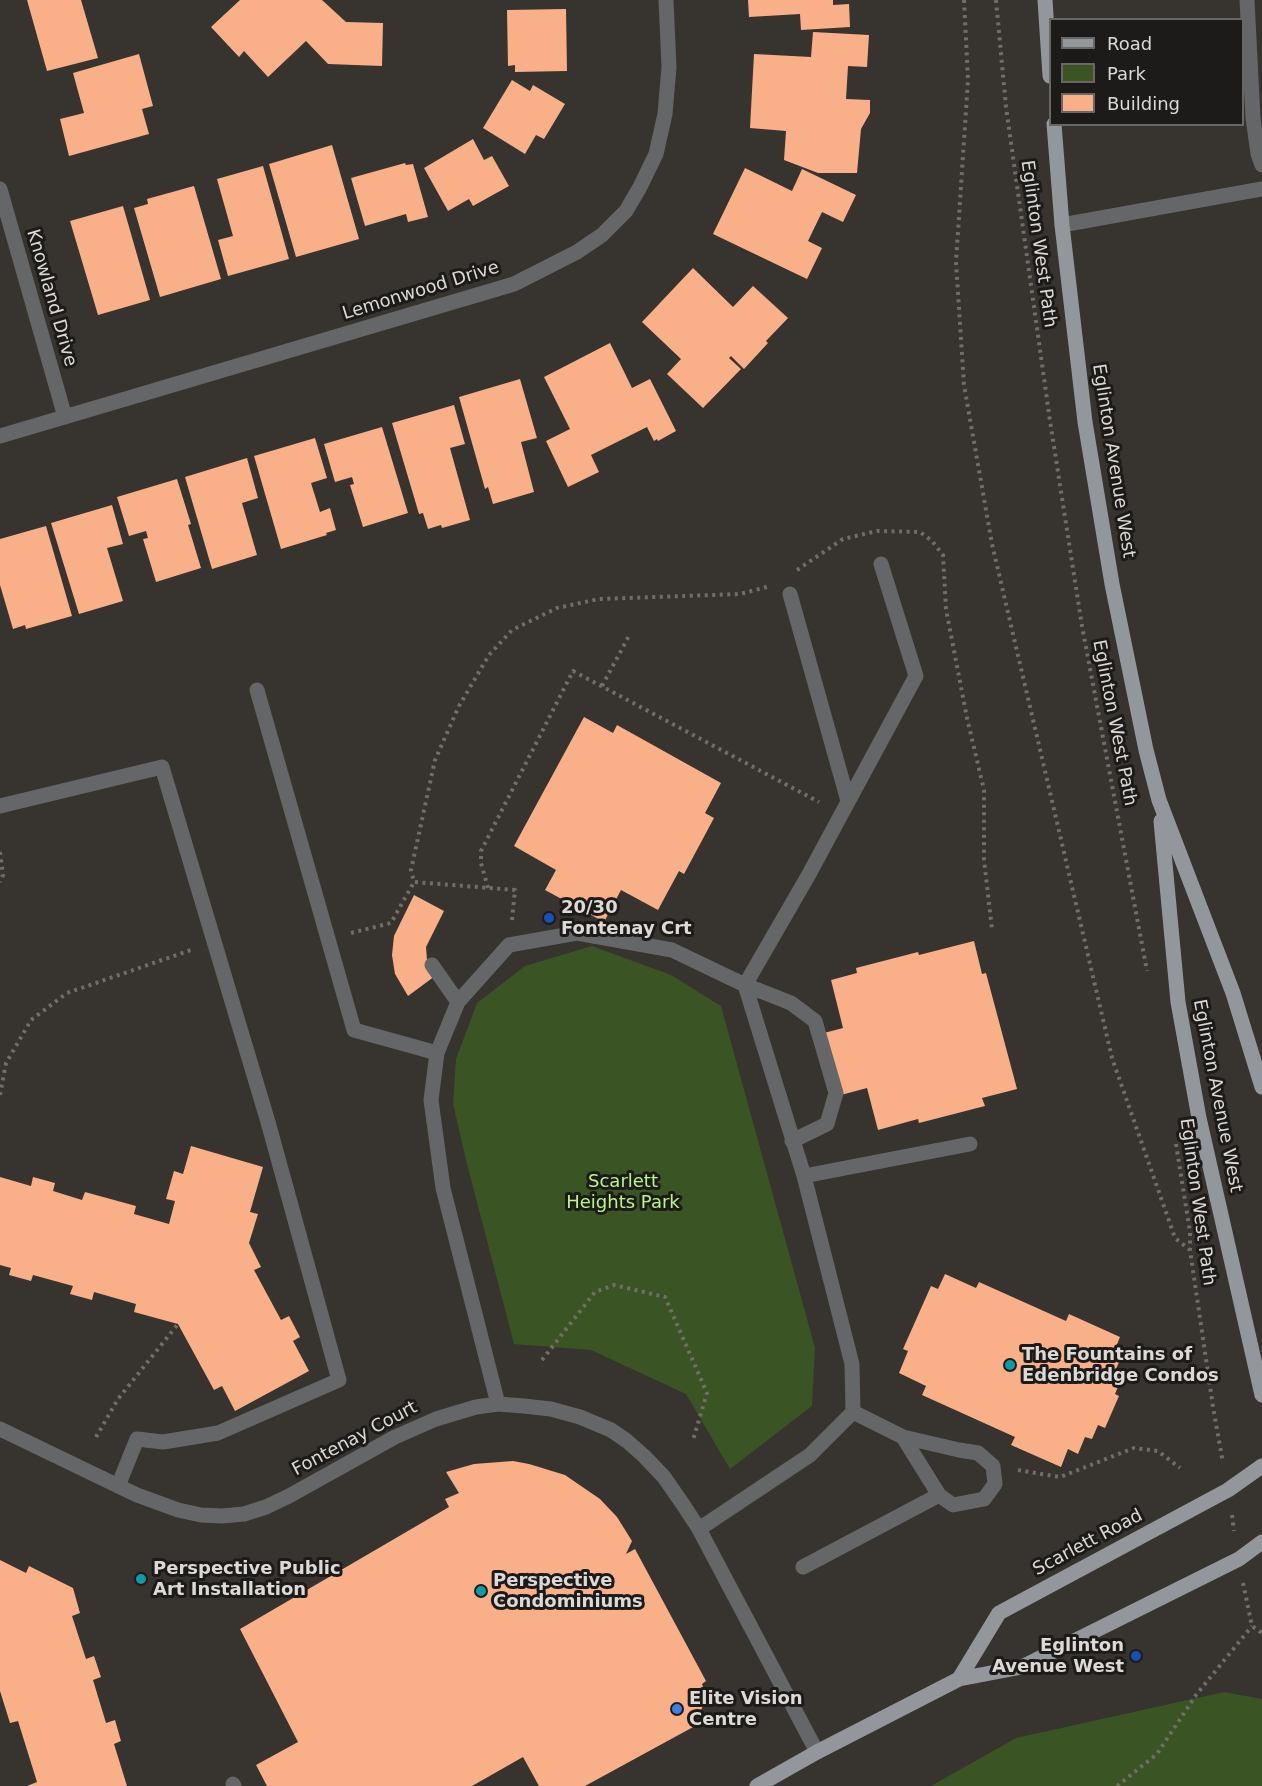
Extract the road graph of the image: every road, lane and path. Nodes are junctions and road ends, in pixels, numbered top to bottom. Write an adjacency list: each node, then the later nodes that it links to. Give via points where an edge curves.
1 (666, 0): 12 (street, Lemonwood Drive, via 669,67 656,154 626,211 602,235 514,284)
2 (964, 0): 43 (path, via 968,80 956,262 964,385 992,544 1112,1058 1174,1238)
3 (996, 0): 33 (path, Eglinton West Path, via 1005,107 1055,456 1082,626)
4 (1045, 0): 6 (main road)
5 (1247, 0): 8 (street, via 1253,118)
6 (1049, 61)
7 (1054, 126): 11 (main road, Eglinton Avenue West)
8 (1262, 165)
9 (0, 189): 12 (street, Knowland Drive)
10 (1262, 189): 11 (street)
11 (1062, 225): 21 (main road, Eglinton Avenue West, via 1085,422 1112,584)
12 (65, 417): 13 (street, Lemonwood Drive)
13 (0, 436)
14 (881, 564): 23 (street, via 916,676)
15 (794, 572): 28 (path, via 843,539 877,531 920,532 943,555 946,609 984,790 984,860)
16 (775, 585): 26 (path, via 740,594 599,599 557,608 512,630 489,655 459,706 435,760 411,870)
17 (790, 594): 23 (street)
18 (630, 634): 19 (path)
19 (602, 686): 23 (path); 27 (path, via 573,671 481,851)
20 (257, 690): 29 (street)
21 (1159, 800): 37 (main road, Eglinton Avenue West, via 1233,993); 46 (main road, Eglinton Avenue West, via 1178,1002 1199,1118)
22 (0, 806): 30 (street, via 162,767)
23 (845, 807): 34 (street)
24 (0, 852): 25 (path)
25 (0, 882)
26 (414, 882): 27 (path); 29 (path, via 392,923)
27 (488, 888): 31 (path, via 515,890)
28 (992, 929)
29 (328, 938): 36 (street, via 354,1030)
30 (214, 942): 38 (path, via 67,993 31,1020 6,1063); 57 (street, via 339,1380 218,1433 163,1442 137,1439)
31 (509, 945): 34 (street, via 577,933 672,950); 35 (street)
32 (432, 965): 35 (street)
33 (1148, 974)
34 (745, 985): 40 (street); 40 (street, via 791,1003 815,1021 836,1093 827,1124)
35 (458, 1002): 36 (street)
36 (437, 1053): 47 (street, via 431,1100 443,1188)
37 (1262, 1087)
38 (0, 1095)
39 (1175, 1138): 43 (path, Eglinton West Path)
40 (792, 1141): 42 (street)
41 (970, 1144): 42 (street)
42 (804, 1176): 48 (street, via 852,1364)
43 (1190, 1250): 53 (path, Eglinton West Path)
44 (178, 1324): 50 (path, via 118,1399)
45 (542, 1360): 52 (path, via 595,1292 614,1285 665,1297 707,1393)
46 (1262, 1395)
47 (498, 1404): 57 (street, Fontenay Court, via 436,1419 395,1437 289,1496 244,1514 222,1516 178,1510); 59 (street, Fontenay Court, via 550,1409 611,1430 664,1478)
48 (853, 1412): 51 (street); 59 (street, via 810,1455)
49 (0, 1429): 57 (street, Fontenay Court)
50 (96, 1437)
51 (903, 1437): 58 (street); 58 (street, via 978,1453 993,1466 995,1484 984,1499 953,1505)
52 (693, 1440)
53 (1220, 1449)
54 (1262, 1466): 63 (main road, Scarlett Road, via 1228,1490 999,1613)
55 (1180, 1468): 56 (path, via 1158,1451 1134,1448 1060,1477)
56 (1015, 1469)
57 (118, 1486)
58 (939, 1495): 61 (street)
59 (699, 1529): 64 (street, Fontenay Court)
60 (1262, 1542): 63 (main road, via 1239,1559 1022,1667)
61 (803, 1567)
62 (1262, 1633): 66 (path, via 1252,1626 1196,1695 1157,1754)
63 (958, 1679): 64 (main road)
64 (817, 1752): 65 (main road)
65 (757, 1786)
66 (1117, 1786)

